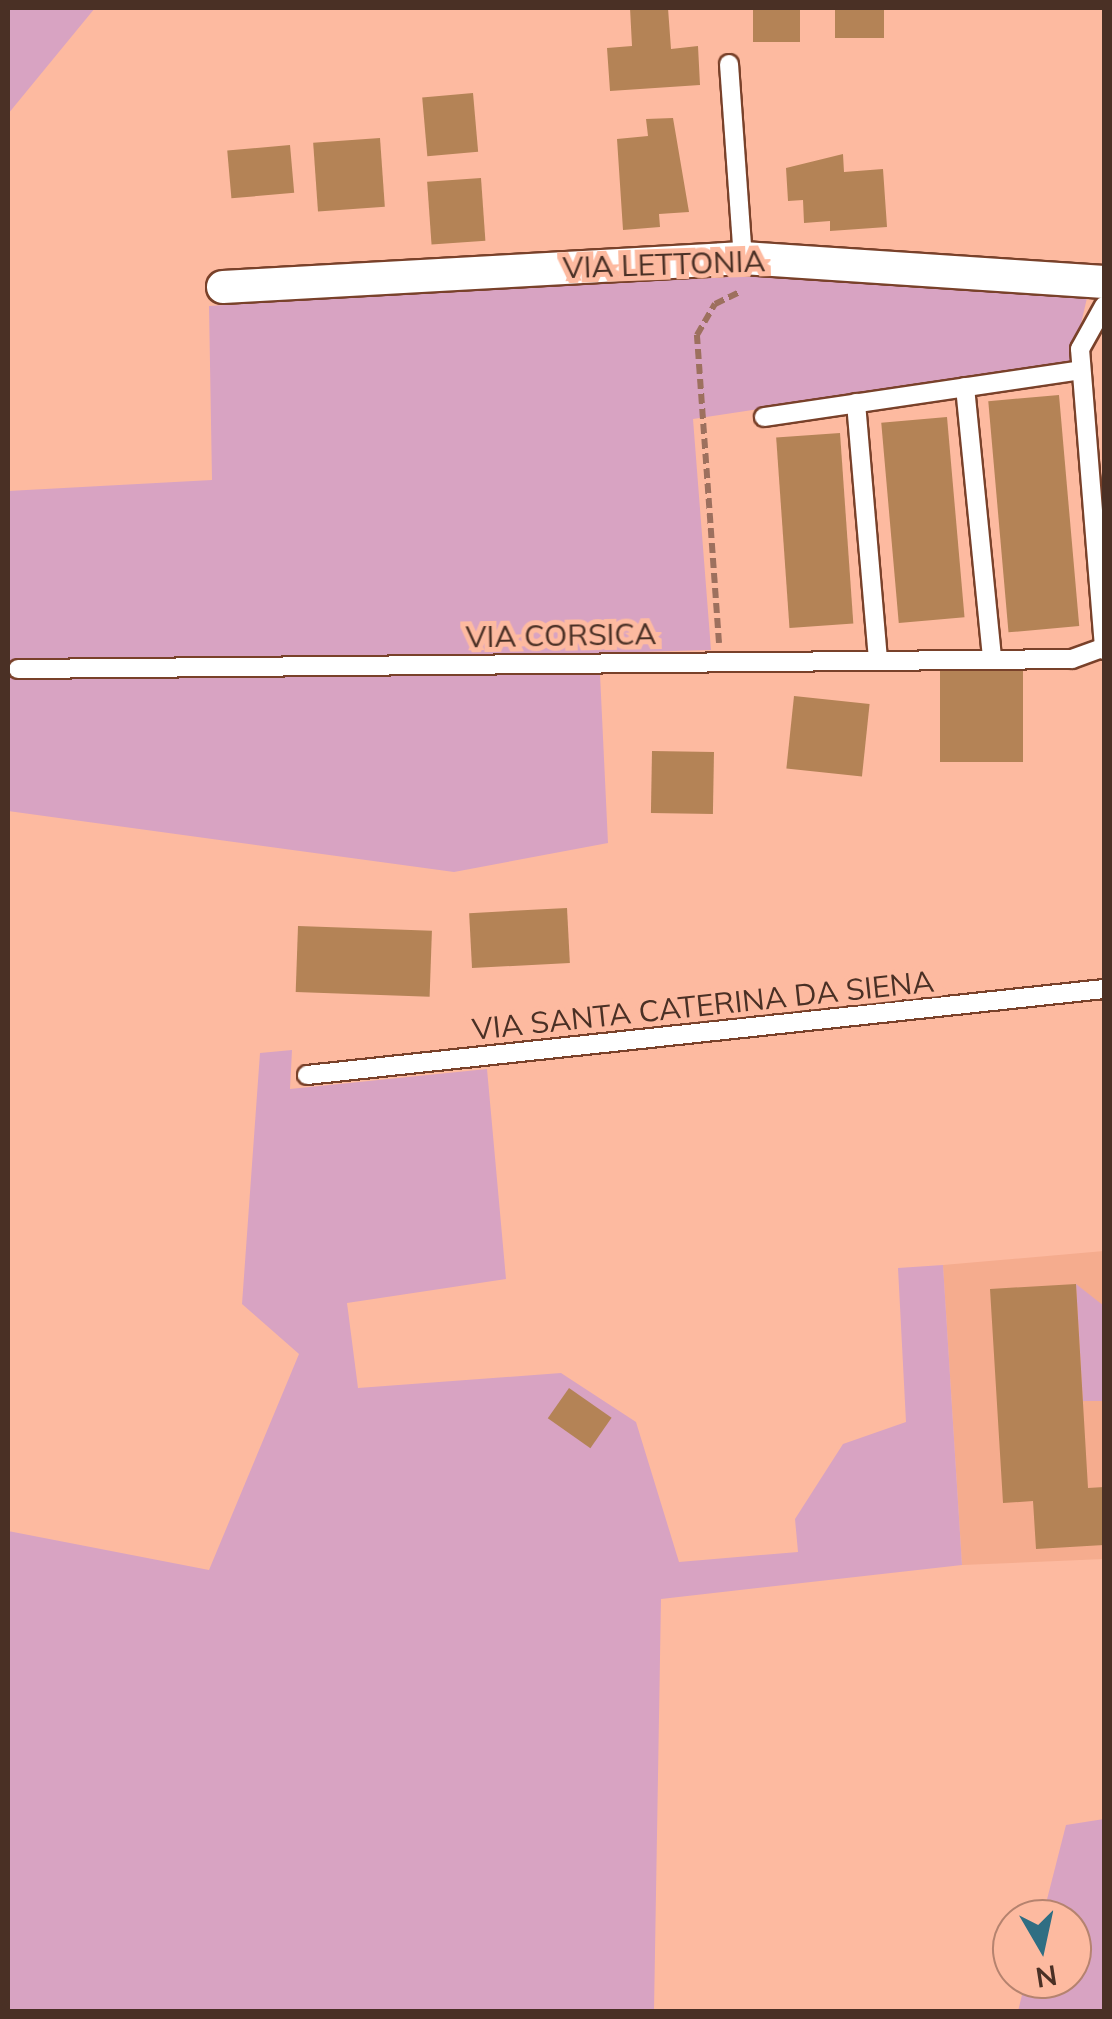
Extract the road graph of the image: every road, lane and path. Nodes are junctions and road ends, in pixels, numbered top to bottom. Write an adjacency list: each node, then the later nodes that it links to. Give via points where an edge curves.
1 (729, 64): 2 (lane)
2 (750, 271): 3 (street, VIA LETTONIA); 4 (street, VIA LETTONIA); 12 (path, via 714,304 698,335)
3 (1104, 282)
4 (223, 287)
5 (1104, 306): 6 (lane, via 1092,316)
6 (1081, 370): 7 (lane); 10 (lane)
7 (965, 387): 8 (lane); 11 (lane)
8 (856, 403): 9 (lane); 13 (lane)
9 (764, 416)
10 (1104, 649): 11 (lane, VIA CORSICA, via 1072,659)
11 (992, 656): 13 (lane, VIA CORSICA)
12 (721, 659): 13 (lane, VIA CORSICA); 14 (lane, VIA CORSICA)
13 (878, 659)
14 (18, 669)
15 (1104, 989): 16 (lane, VIA SANTA CATERINA DA SIENA)
16 (307, 1075)

